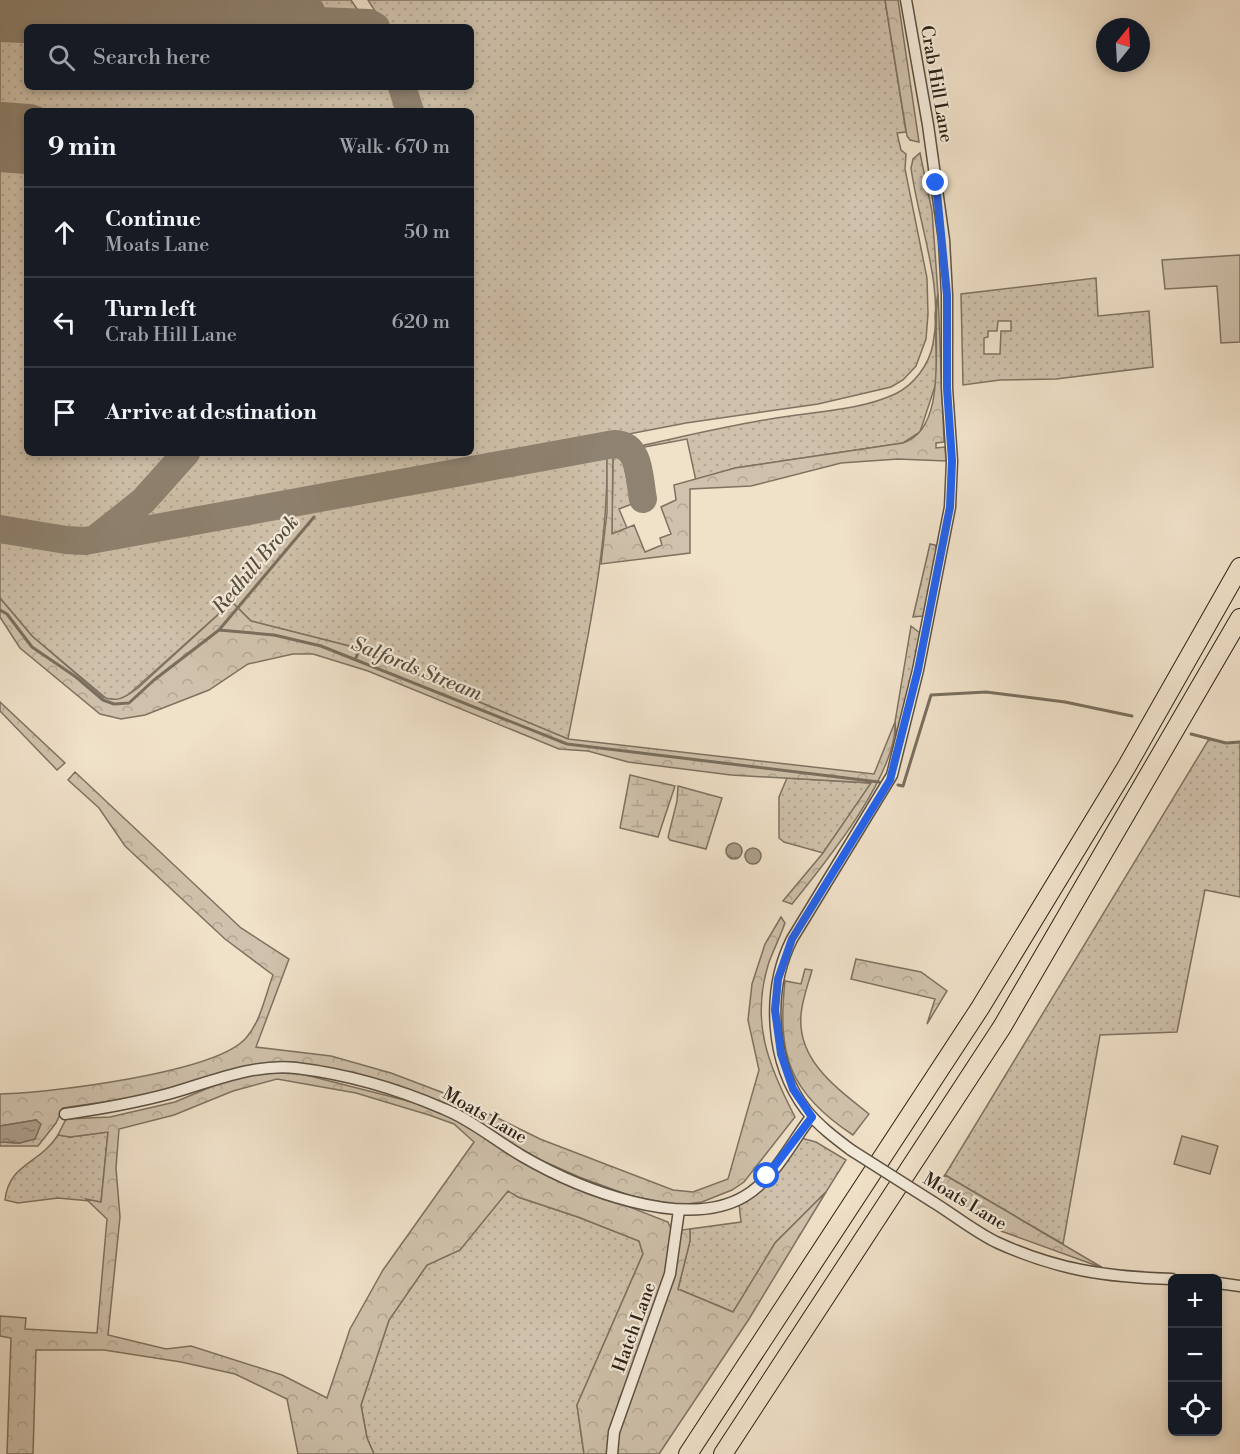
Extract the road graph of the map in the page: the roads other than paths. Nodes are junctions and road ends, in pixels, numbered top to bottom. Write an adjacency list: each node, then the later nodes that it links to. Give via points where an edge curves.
1 (906, 0): 5 (street, Crab Hill Lane, via 944,240 952,482 918,670 892,775 792,939 778,979 775,1010 781,1054 793,1089)
2 (1240, 567): 12 (highway, via 1127,766 980,1008)
3 (1240, 618): 13 (highway, via 1002,1027)
4 (65, 1114): 7 (street, Moats Lane, via 131,1103 234,1075 294,1068 416,1097 447,1110 550,1170 604,1192)
5 (812, 1117): 6 (street, Crab Hill Lane); 7 (street, Moats Lane, via 778,1164 750,1192 710,1210)
6 (825, 1129): 8 (street, Moats Lane, bridge, via 851,1150 995,1241 1062,1267 1115,1277)
7 (679, 1210): 11 (street, Hatch Lane, via 670,1274 614,1432)
8 (1168, 1279)
9 (1222, 1284): 10 (street)
10 (1240, 1287)
11 (612, 1454)
12 (688, 1454)
13 (723, 1454)

